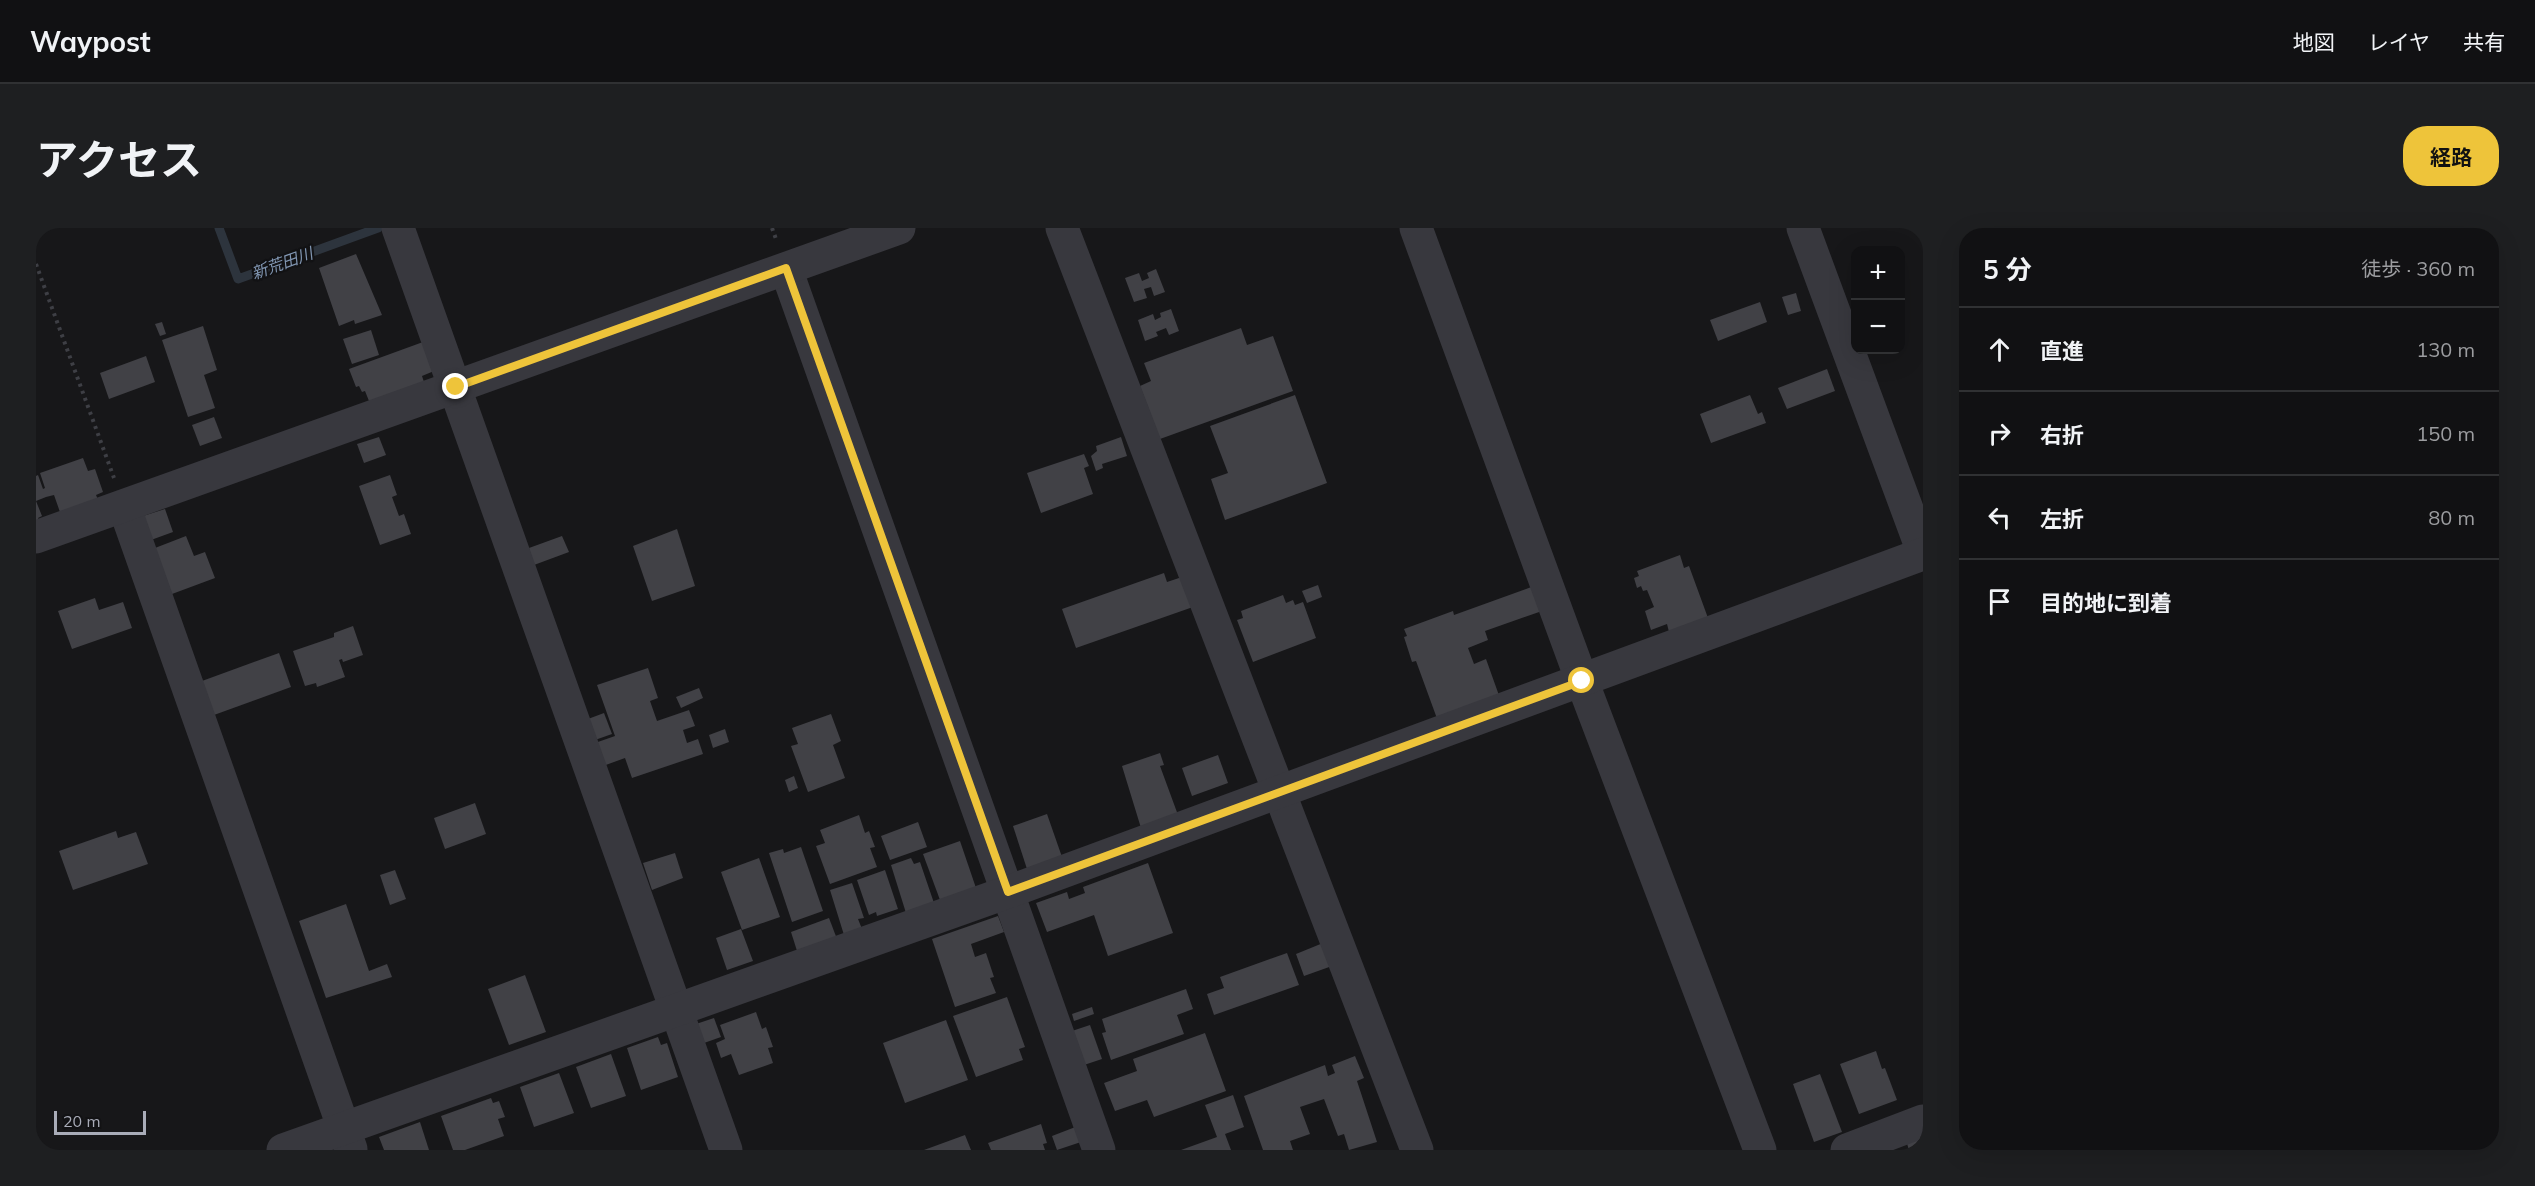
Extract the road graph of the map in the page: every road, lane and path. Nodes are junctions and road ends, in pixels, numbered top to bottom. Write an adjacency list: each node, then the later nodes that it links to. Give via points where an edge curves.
1 (899, 228): 7 (street)
2 (1062, 228): 13 (street)
3 (1416, 228): 12 (street)
4 (1803, 228): 11 (street)
5 (400, 234): 8 (street)
6 (36, 264): 9 (path)
7 (786, 268): 8 (street); 14 (street)
8 (456, 387): 9 (street); 15 (street)
9 (124, 506): 10 (street); 17 (street)
10 (36, 537)
11 (1923, 553): 12 (street)
12 (1582, 681): 13 (street); 22 (street)
13 (1279, 794): 14 (street); 21 (street)
14 (1008, 892): 15 (street); 20 (street)
15 (676, 1011): 17 (street); 19 (street)
16 (1923, 1121): 23 (street)
17 (347, 1139): 18 (street)
18 (283, 1150)
19 (726, 1150)
20 (1099, 1150)
21 (1418, 1150)
22 (1760, 1150)
23 (1847, 1150)

